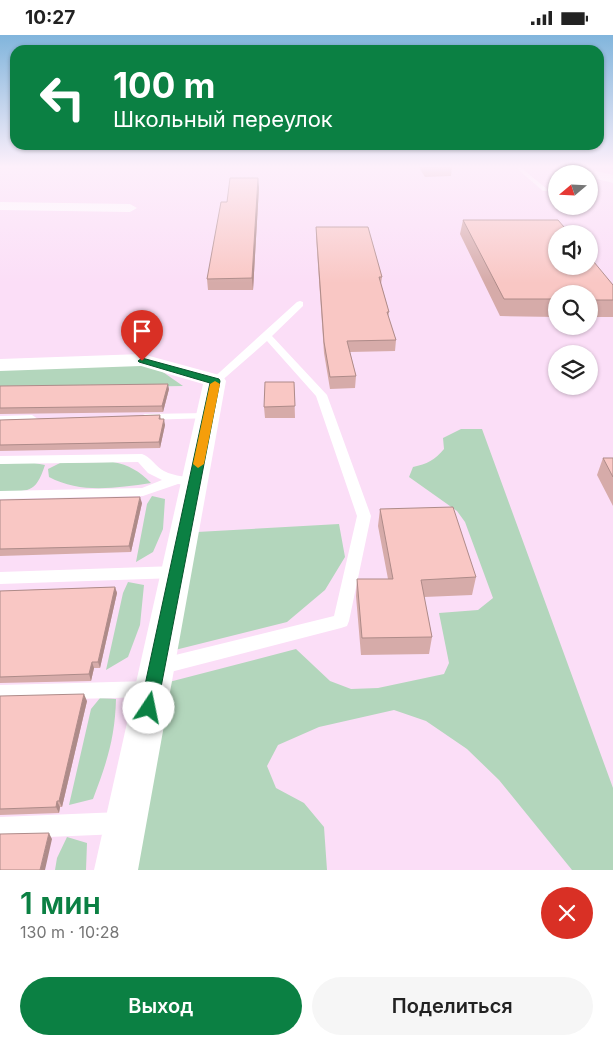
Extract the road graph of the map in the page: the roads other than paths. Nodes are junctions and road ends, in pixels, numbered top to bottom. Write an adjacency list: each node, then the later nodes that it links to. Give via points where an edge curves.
1 (0, 206): 2 (street)
2 (130, 207)
3 (300, 304): 4 (lane)
4 (267, 335): 6 (lane); 16 (lane, via 320,395 364,516 341,621)
5 (0, 365): 6 (street, via 142,361)
6 (215, 381): 7 (street)
7 (208, 416): 8 (lane); 12 (street)
8 (129, 417)
9 (40, 419): 10 (lane)
10 (0, 420)
11 (0, 460): 12 (lane, via 142,458 155,473)
12 (185, 481): 13 (lane, via 143,492); 14 (street)
13 (0, 495)
14 (176, 572): 15 (lane); 16 (street)
15 (0, 578)
16 (155, 679): 17 (lane); 18 (street)
17 (0, 693)
18 (126, 822): 19 (lane); 20 (street)
19 (0, 828)
20 (116, 870)

